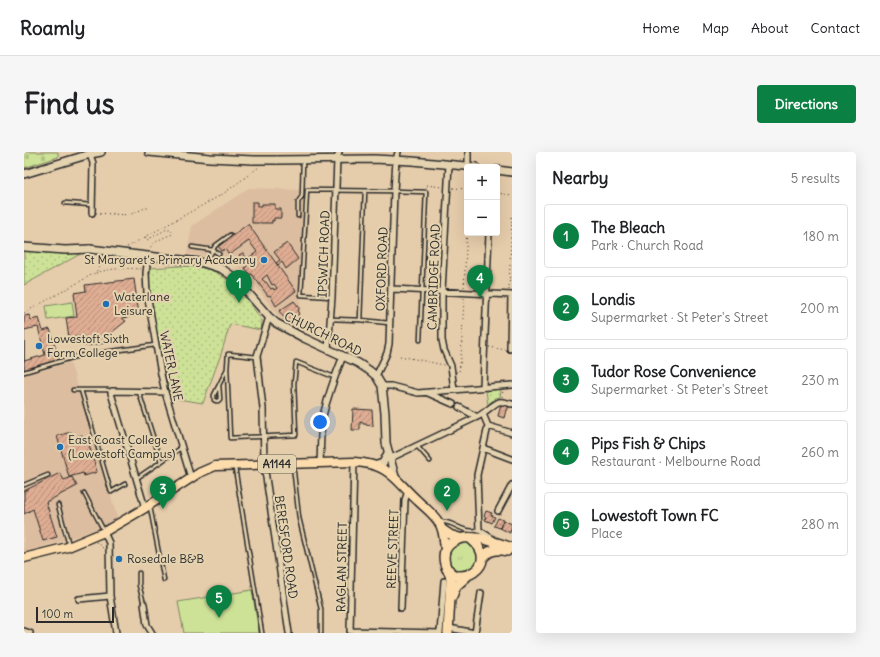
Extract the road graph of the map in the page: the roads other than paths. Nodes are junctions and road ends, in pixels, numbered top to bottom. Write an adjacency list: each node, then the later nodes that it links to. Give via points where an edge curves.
1 (101, 152): 5 (main road)
2 (149, 152): 6 (main road)
3 (398, 152): 11 (street, OXFORD ROAD)
4 (468, 152): 13 (street)
5 (89, 153): 17 (main road); 22 (street, via 93,164)
6 (177, 153): 7 (main road)
7 (210, 155): 8 (main road)
8 (241, 156): 10 (main road, bridge, via 252,160)
9 (338, 156): 10 (main road); 11 (main road); 18 (street, IPSWICH ROAD)
10 (303, 160): 24 (lane, via 302,196 298,202)
11 (396, 160): 12 (main road); 20 (street, OXFORD ROAD)
12 (449, 164): 14 (main road); 35 (street, CAMBRIDGE ROAD)
13 (468, 164)
14 (464, 166)
15 (500, 170): 16 (main road)
16 (512, 172)
17 (24, 174)
18 (336, 191): 19 (lane); 38 (street, IPSWICH ROAD); 38 (lane, via 307,190 301,295)
19 (365, 191): 20 (lane); 41 (lane)
20 (394, 191): 33 (street, OXFORD ROAD); 34 (lane, via 426,192)
21 (65, 203): 22 (lane)
22 (92, 206): 23 (street)
23 (92, 213)
24 (298, 216)
25 (230, 235): 29 (lane)
26 (490, 236): 36 (street)
27 (24, 247): 31 (main road, CHURCH ROAD, bridge, via 128,251)
28 (192, 247): 29 (lane)
29 (213, 250): 30 (lane); 32 (lane)
30 (219, 254)
31 (148, 256): 32 (main road, CHURCH ROAD); 44 (street, WATER LANE, via 147,293)
32 (208, 264): 39 (main road, CHURCH ROAD, via 222,269 235,278)
33 (392, 289): 34 (street); 42 (street, OXFORD ROAD)
34 (421, 290): 35 (street); 43 (lane)
35 (442, 291): 36 (street); 59 (street, CAMBRIDGE ROAD, via 442,340)
36 (487, 293): 37 (street); 56 (street)
37 (511, 295): 46 (street)
38 (332, 297): 40 (street, IPSWICH ROAD)
39 (269, 317): 45 (main road, CHURCH ROAD, via 286,329); 48 (street)
40 (331, 319): 41 (lane); 45 (street, IPSWICH ROAD)
41 (360, 320): 42 (lane)
42 (390, 323): 51 (street, OXFORD ROAD, via 387,353)
43 (420, 340)
44 (156, 345): 50 (lane, via 78,356); 62 (street, WATER LANE)
45 (328, 349): 47 (main road, CHURCH ROAD)
46 (510, 349)
47 (343, 356): 51 (main road, CHURCH ROAD); 52 (street)
48 (257, 357): 49 (lane, via 228,354); 71 (street, BERESFORD ROAD, via 263,408)
49 (227, 369): 53 (lane); 71 (lane, via 229,437)
50 (24, 372)
51 (376, 376): 55 (main road, CHURCH ROAD)
52 (335, 377): 71 (lane, via 296,362 294,384 297,434); 80 (street, via 323,417)
53 (219, 385): 53 (lane, via 214,397 216,401 220,399)
54 (512, 385): 56 (street)
55 (382, 386): 63 (street); 75 (main road)
56 (483, 387): 59 (street)
57 (73, 390): 58 (lane)
58 (80, 390): 60 (lane); 89 (lane, via 111,492)
59 (454, 390): 63 (street)
60 (111, 392): 61 (street); 87 (street)
61 (139, 392): 62 (street); 78 (lane)
62 (165, 392): 73 (street, WATER LANE)
63 (427, 392): 64 (street)
64 (453, 404)
65 (512, 404): 67 (street, via 496,403)
66 (459, 407): 68 (street)
67 (483, 414): 68 (street); 69 (street)
68 (477, 417): 72 (street)
69 (488, 426): 70 (street); 74 (street)
70 (512, 432)
71 (263, 436): 81 (street, BERESFORD ROAD)
72 (417, 445): 75 (street); 77 (lane)
73 (181, 448): 78 (lane); 88 (street, WATER LANE)
74 (483, 448): 76 (street); 99 (street, via 477,475)
75 (389, 456): 84 (main road, via 383,463); 86 (main road)
76 (512, 460)
77 (430, 461)
78 (161, 462): 87 (lane)
79 (354, 462): 80 (main road, A1144); 84 (main road, A1144); 128 (street, RAGLAN STREET, via 350,631)
80 (320, 463): 82 (main road, A1144)
81 (264, 464): 82 (main road, A1144); 83 (main road, A1144); 126 (street, BERESFORD ROAD)
82 (293, 464): 127 (lane, via 299,518 321,609)
83 (234, 465): 88 (main road, A1144, via 208,468); 125 (lane)
84 (374, 466): 86 (main road, A1144)
85 (48, 475): 90 (lane)
86 (395, 477): 92 (main road, A1144)
87 (137, 478): 96 (street)
88 (191, 478): 96 (main road, A1144)
89 (125, 484)
90 (24, 485)
91 (512, 485): 94 (street)
92 (408, 491): 98 (main road, A1144, via 431,512); 120 (street, REEVE STREET, via 405,500)
93 (84, 493): 100 (lane)
94 (510, 496): 97 (street)
95 (58, 505): 104 (lane)
96 (148, 506): 100 (main road, A1144); 113 (lane)
97 (498, 511)
98 (441, 526): 99 (lane, via 447,522 467,531); 101 (main road, A1144, via 451,535); 106 (main road)
99 (479, 530): 103 (street)
100 (104, 532): 104 (main road, A1144); 116 (street, via 109,549)
101 (460, 538): 102 (highway); 106 (highway)
102 (472, 539): 103 (highway); 109 (highway, via 480,548)
103 (501, 544): 105 (highway)
104 (70, 546): 108 (main road, A1144)
105 (512, 548)
106 (445, 550): 110 (highway, via 445,563)
107 (512, 553): 109 (highway, via 498,549 486,553)
108 (24, 558)
109 (482, 559): 112 (highway, via 478,568)
110 (449, 570): 112 (highway); 118 (highway)
111 (139, 573): 119 (lane)
112 (467, 576): 118 (highway, via 456,586)
113 (164, 580)
114 (444, 581): 128 (street)
115 (481, 593): 129 (street)
116 (110, 596): 117 (street); 123 (street)
117 (79, 599)
118 (450, 601): 121 (highway)
119 (144, 604): 124 (street, via 147,625)
120 (402, 608)
121 (449, 630): 122 (street)
122 (460, 632): 129 (street)
123 (116, 633)
124 (152, 633)
125 (262, 633)
126 (288, 633)
127 (321, 633)
128 (440, 633)
129 (475, 633)

